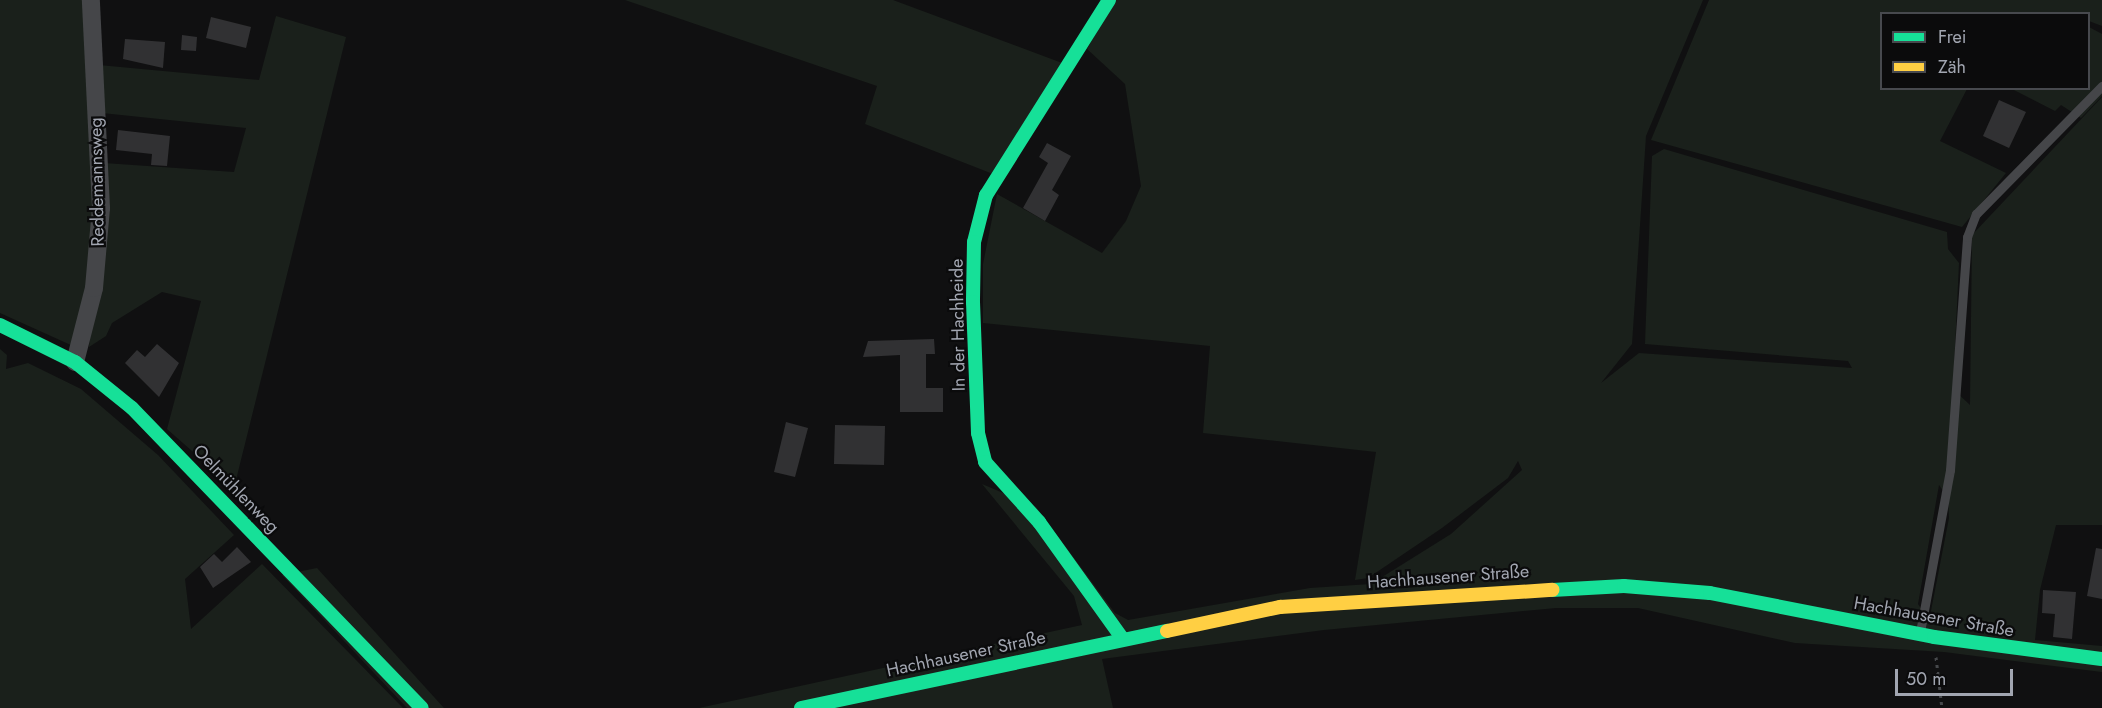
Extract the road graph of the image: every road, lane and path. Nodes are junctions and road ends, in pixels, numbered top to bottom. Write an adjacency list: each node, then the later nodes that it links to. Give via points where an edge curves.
1 (91, 0): 5 (street, Reddemannsweg, via 101,208 94,288)
2 (1109, 0): 8 (street, In der Hachheide, via 986,195 974,242 973,302 978,433 985,462 1039,522)
3 (2102, 86): 6 (lane, via 1976,214 1967,237 1950,470)
4 (0, 325): 5 (street, Oelmühlenweg)
5 (75, 362): 10 (street, Oelmühlenweg, via 132,408)
6 (1919, 635): 7 (street, Hachhausener Straße); 8 (street, Hachhausener Straße, via 1710,593 1624,586 1280,607)
7 (1934, 637): 9 (street, Hachhausener Straße); 12 (path)
8 (1122, 638): 11 (street, Hachhausener Straße)
9 (2102, 659)
10 (422, 708)
11 (801, 708)
12 (1942, 708)

